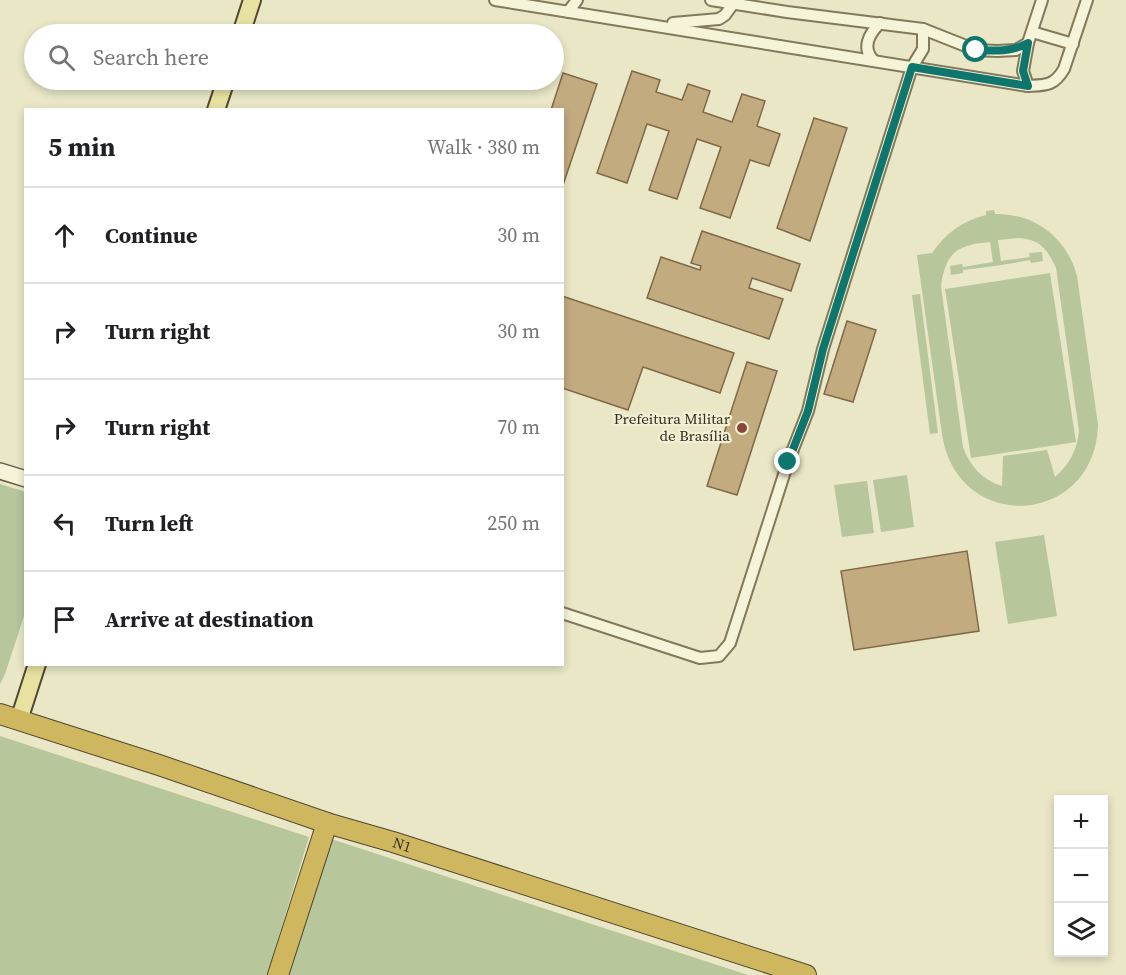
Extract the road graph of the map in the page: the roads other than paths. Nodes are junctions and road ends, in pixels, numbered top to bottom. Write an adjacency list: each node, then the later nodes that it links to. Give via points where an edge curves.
1 (252, 0): 10 (main road)
2 (495, 0): 8 (street)
3 (577, 0): 8 (street)
4 (711, 0): 7 (street)
5 (1042, 0): 13 (street)
6 (1087, 0): 15 (street)
7 (734, 4): 9 (street); 11 (street, via 719,19)
8 (568, 12): 11 (street)
9 (880, 23): 12 (street); 16 (street, via 867,45)
10 (244, 24)
11 (652, 24): 16 (street)
12 (923, 29): 14 (street, via 976,50 1016,50); 17 (street, via 923,49)
13 (1032, 32): 14 (street); 15 (street)
14 (1028, 43): 18 (street, via 1023,71)
15 (1073, 44): 18 (street, via 1059,79)
16 (874, 61): 17 (street)
17 (912, 67): 18 (street); 23 (street, via 823,349 808,411 730,644 719,656 700,658)
18 (1028, 86)
19 (223, 90): 20 (main road)
20 (217, 108)
21 (0, 471): 22 (main road)
22 (24, 478)
23 (564, 614)
24 (36, 666): 26 (main road)
25 (0, 714): 26 (highway, N1)
26 (19, 720): 27 (highway, N1)
27 (327, 823): 28 (highway); 29 (highway, N1)
28 (278, 975)
29 (806, 975)

